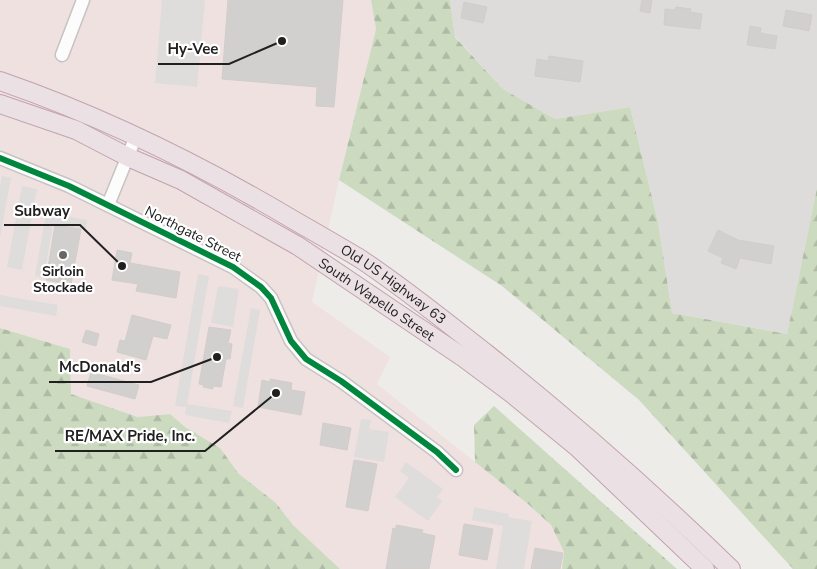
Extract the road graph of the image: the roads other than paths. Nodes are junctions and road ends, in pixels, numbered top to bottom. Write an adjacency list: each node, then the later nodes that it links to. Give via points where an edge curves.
1 (83, 0): 2 (street)
2 (62, 55)
3 (0, 81): 5 (highway, Old US Highway 63)
4 (0, 104): 6 (highway, South Wapello Street, via 76,130)
5 (136, 136): 6 (street); 11 (highway, Old US Highway 63, via 244,190 375,270 550,404 680,519)
6 (128, 157): 8 (street); 10 (highway, South Wapello Street, via 181,180 298,246 464,358 577,447)
7 (0, 158): 8 (street, Northgate Street)
8 (108, 205): 9 (street, Northgate Street, via 233,267 261,287 271,298 291,341 306,358 437,452)
9 (456, 470)
10 (705, 569)
11 (731, 569)

